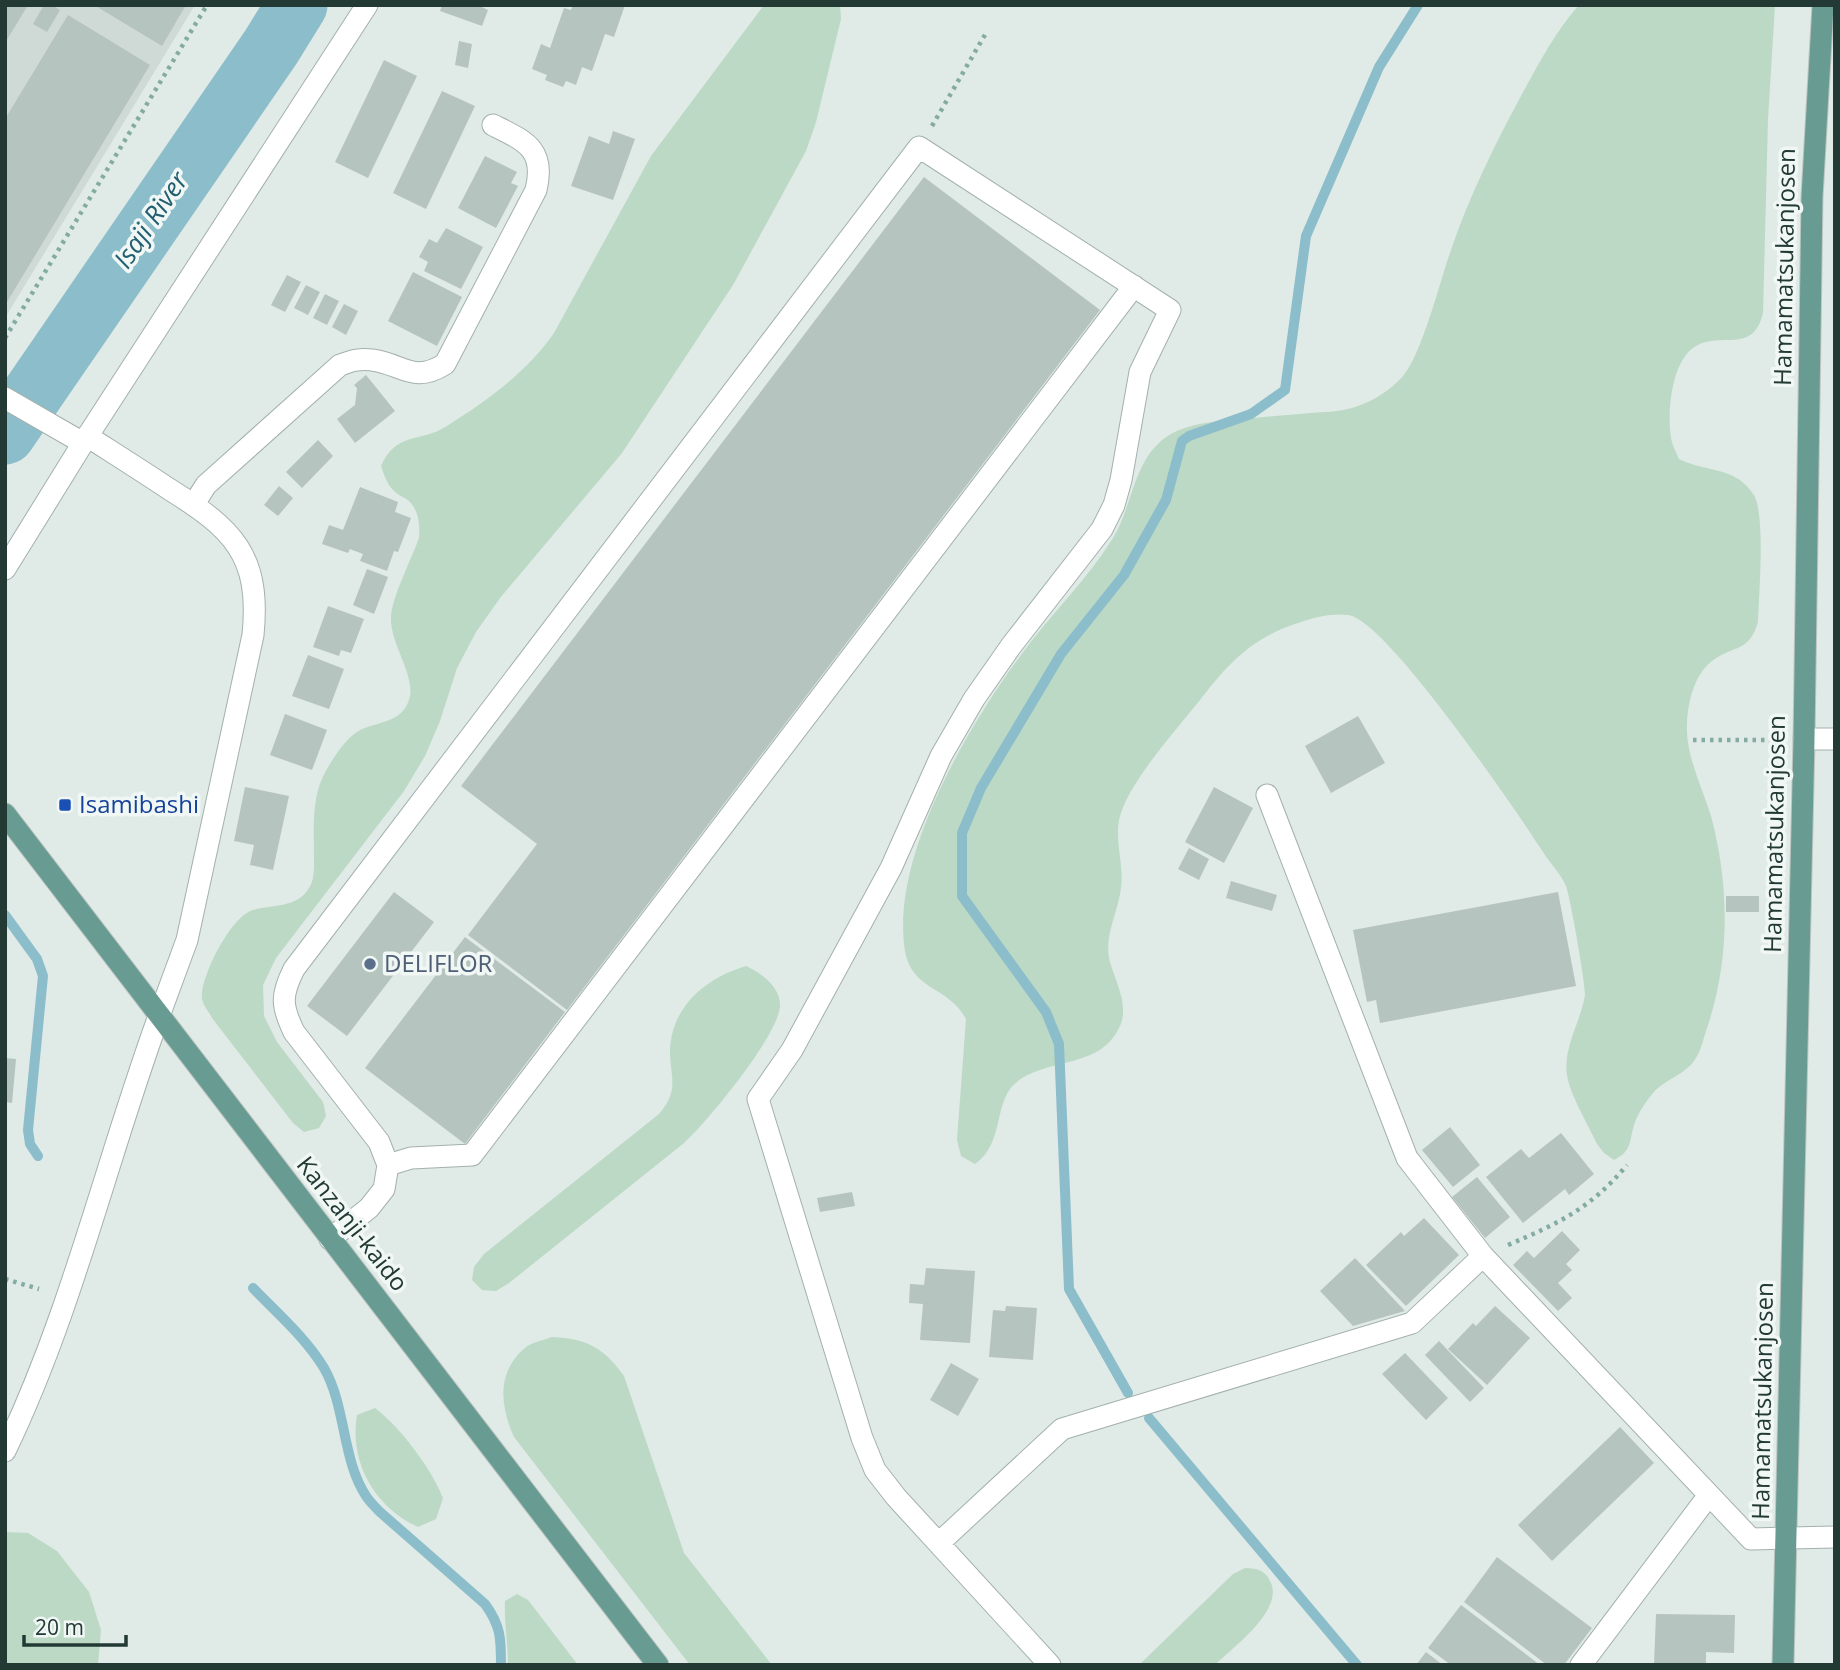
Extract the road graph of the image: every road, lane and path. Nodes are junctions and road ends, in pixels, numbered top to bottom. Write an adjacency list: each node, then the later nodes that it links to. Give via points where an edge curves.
1 (207, 5): 8 (path)
2 (367, 5): 10 (street)
3 (1823, 5): 13 (main road, Hamamatsukanjosen, via 1812,197)
4 (986, 33): 6 (path)
5 (493, 125): 11 (street, via 535,151 541,170 536,190 445,364 419,374 373,360 356,359 340,365 206,485)
6 (919, 147): 7 (street); 19 (street, via 294,969 284,989 284,1012 294,1032 379,1142)
7 (1134, 286): 19 (street, via 472,1155 411,1158); 29 (street, via 1170,310 1140,372 1114,505 1087,551 974,699 941,757 884,880 792,1050 758,1100 875,1470)
8 (5, 338)
9 (5, 398): 10 (street)
10 (85, 440): 11 (street); 12 (street)
11 (194, 504): 18 (street, via 226,529 242,552 253,578 256,607 187,940)
12 (5, 569)
13 (1804, 738): 14 (street); 15 (path); 28 (main road, Hamamatsukanjosen)
14 (1835, 739)
15 (1693, 740)
16 (1267, 795): 22 (street, via 1407,1158)
17 (5, 814): 18 (main road, Kanzanji-kaido)
18 (159, 1016): 21 (main road, Kanzanji-kaido); 25 (street, via 63,1311)
19 (388, 1165): 21 (street, via 384,1189 369,1208)
20 (1627, 1165): 22 (path, via 1582,1209)
21 (330, 1239): 30 (main road, Kanzanji-kaido)
22 (1483, 1256): 26 (street); 29 (street, via 1412,1323 1062,1429)
23 (5, 1279): 24 (path)
24 (39, 1289)
25 (5, 1451)
26 (1709, 1495): 28 (street, via 1751,1539); 32 (street)
27 (1835, 1537): 28 (street)
28 (1786, 1538): 33 (main road, Hamamatsukanjosen)
29 (939, 1543): 31 (street)
30 (658, 1665)
31 (1050, 1665)
32 (1581, 1665)
33 (1783, 1665)

